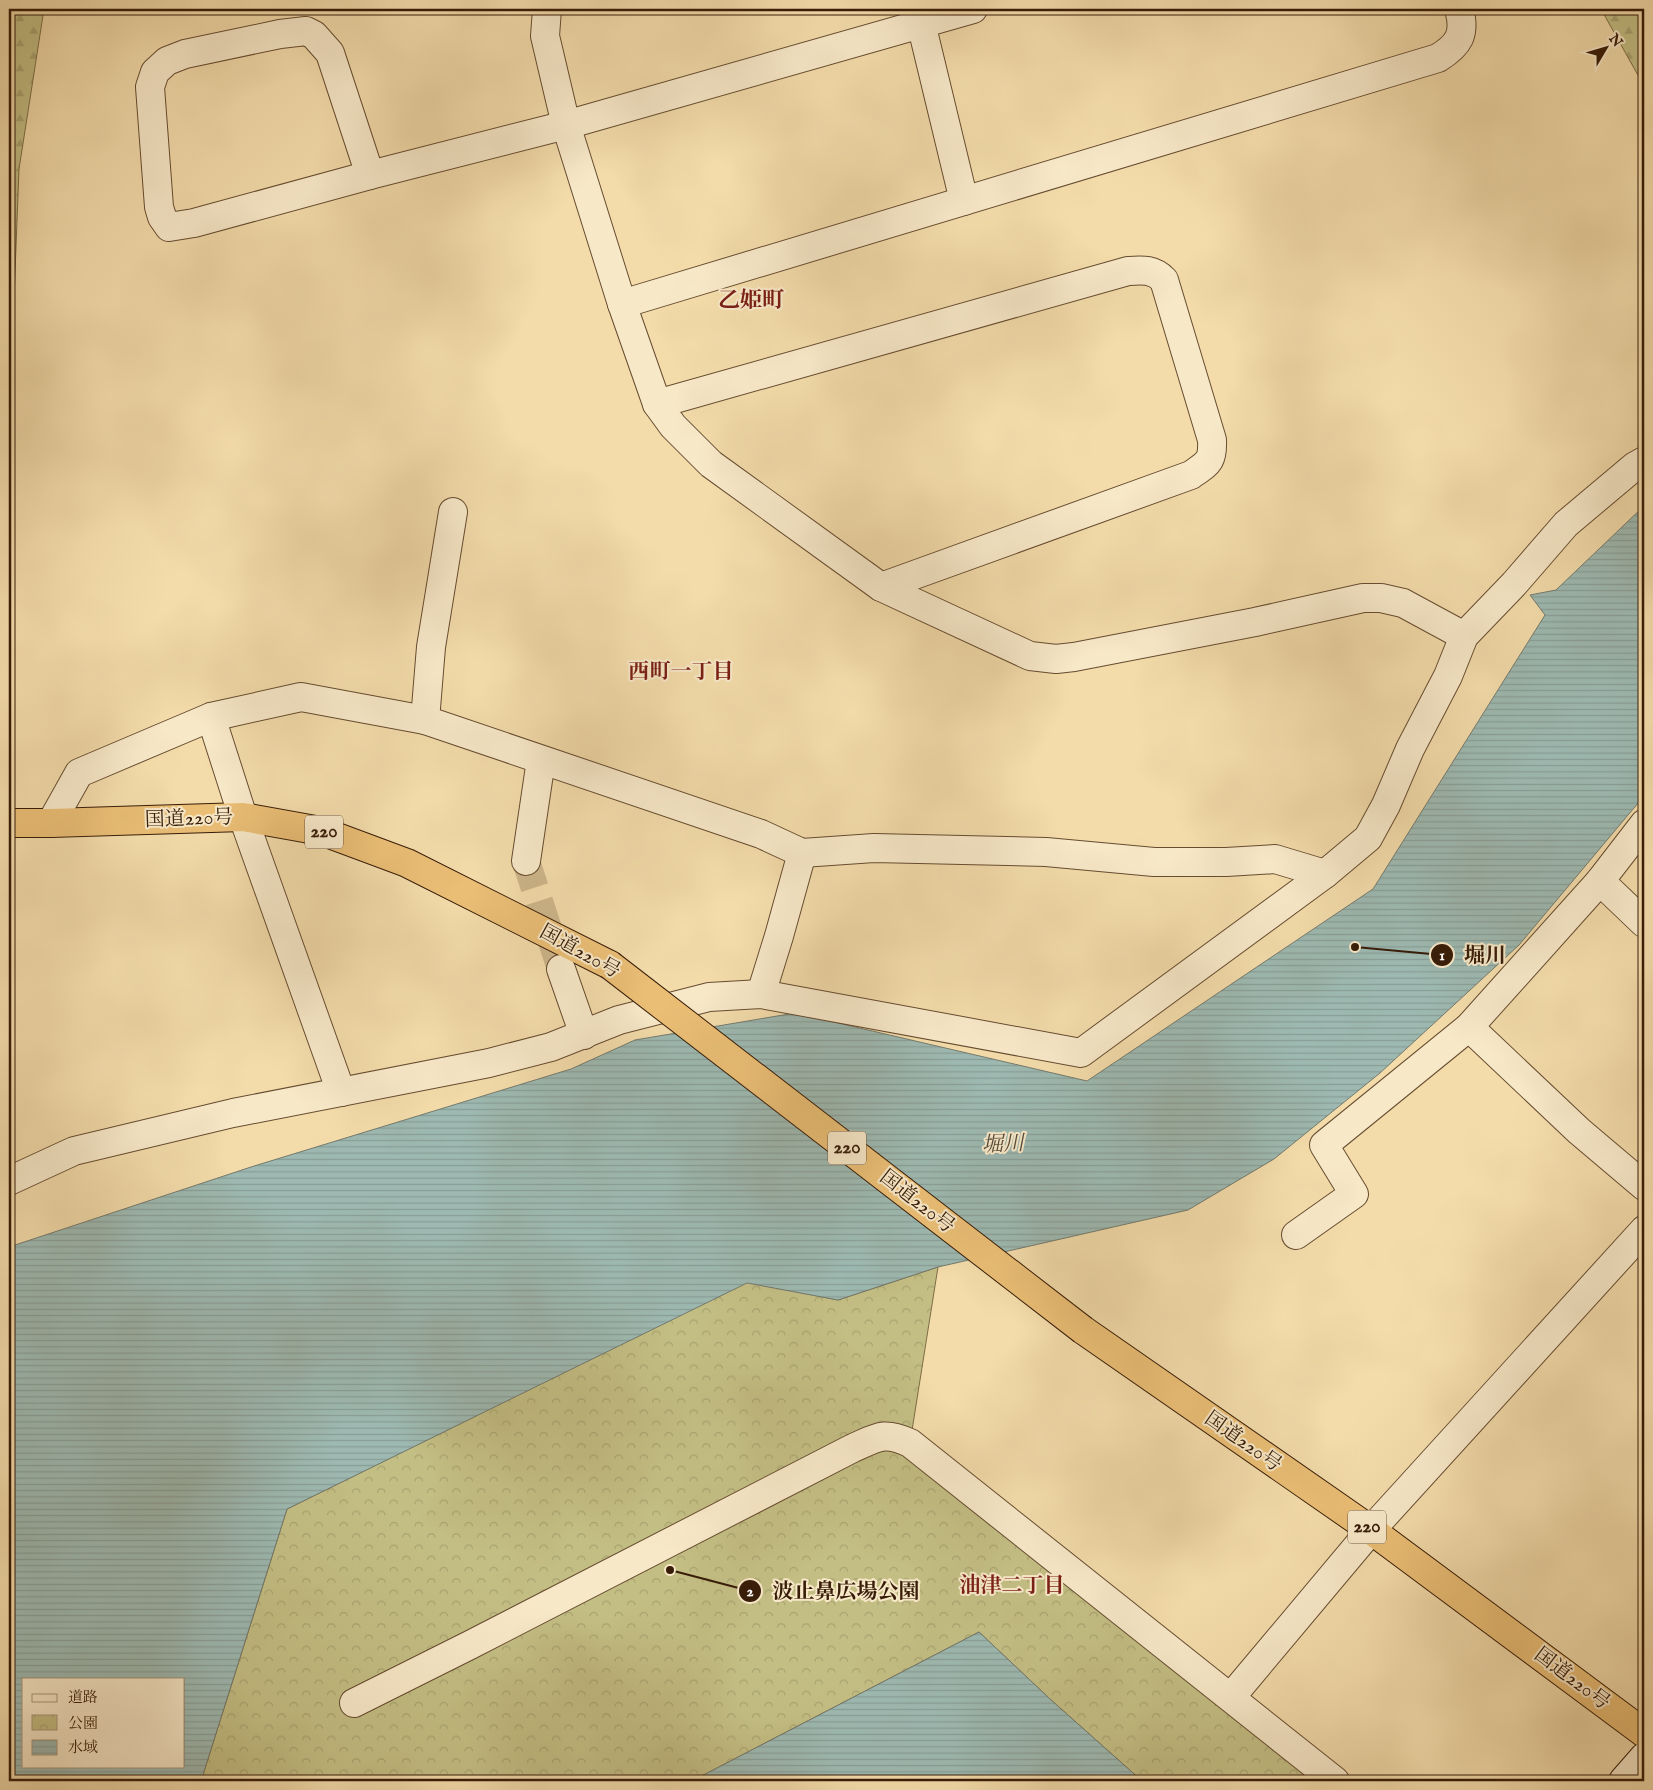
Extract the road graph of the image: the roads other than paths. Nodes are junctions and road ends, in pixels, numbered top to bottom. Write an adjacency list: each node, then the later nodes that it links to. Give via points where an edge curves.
1 (547, 9): 5 (street, via 545,36)
2 (973, 9): 4 (street)
3 (1459, 9): 7 (street, via 1462,18 1459,40 1453,49 1438,58)
4 (921, 23): 5 (street); 7 (street)
5 (566, 125): 6 (street); 8 (street)
6 (370, 175): 6 (street, via 330,53 314,34 306,31 280,34 185,54 167,61 155,72 150,87 159,207 169,227)
7 (964, 202): 8 (street)
8 (622, 304): 9 (street)
9 (657, 404): 12 (street, via 673,426 711,464); 12 (street, via 1128,271 1147,270 1158,274 1164,280 1212,440 1213,455 1206,464 1191,475)
10 (1644, 461): 13 (street, via 1566,524)
11 (453, 512): 15 (street, via 431,647)
12 (881, 587): 13 (street, via 1030,656 1074,657 1363,598 1403,603)
13 (1464, 636): 23 (street, via 1448,676 1368,838)
14 (212, 717): 15 (street, via 302,697); 17 (street); 19 (street, via 79,773)
15 (425, 720): 16 (street)
16 (541, 760): 21 (street, via 761,834); 22 (street)
17 (242, 817): 19 (highway, 国道220号 / 220); 30 (street); 35 (highway, 国道220号 / 220, bridge, via 320,830 407,863 610,965 1083,1330)
18 (9, 823): 19 (highway, 国道220号 / 220)
19 (50, 824)
20 (1644, 824): 24 (street)
21 (802, 853): 23 (street, via 874,848 1046,852 1154,862 1275,859); 27 (street)
22 (526, 861)
23 (1325, 874): 27 (street, via 1081,1053)
24 (1600, 881): 25 (street); 28 (street)
25 (1644, 924)
26 (562, 969): 29 (street)
27 (761, 994): 29 (street, via 709,996 619,1020)
28 (1469, 1027): 32 (street, via 1579,1131); 34 (street, via 1324,1145 1354,1194)
29 (584, 1035): 30 (street, via 489,1063)
30 (341, 1092): 31 (street, via 233,1113 74,1151)
31 (9, 1181)
32 (1644, 1186)
33 (1644, 1230): 35 (street)
34 (1296, 1235)
35 (1371, 1530): 36 (street); 38 (highway, 国道220号 / 220)
36 (1231, 1697): 37 (street, via 910,1443 896,1437 878,1437); 40 (street)
37 (354, 1703)
38 (1644, 1733)
39 (1644, 1757): 41 (street)
40 (1335, 1781)
41 (1623, 1781)

